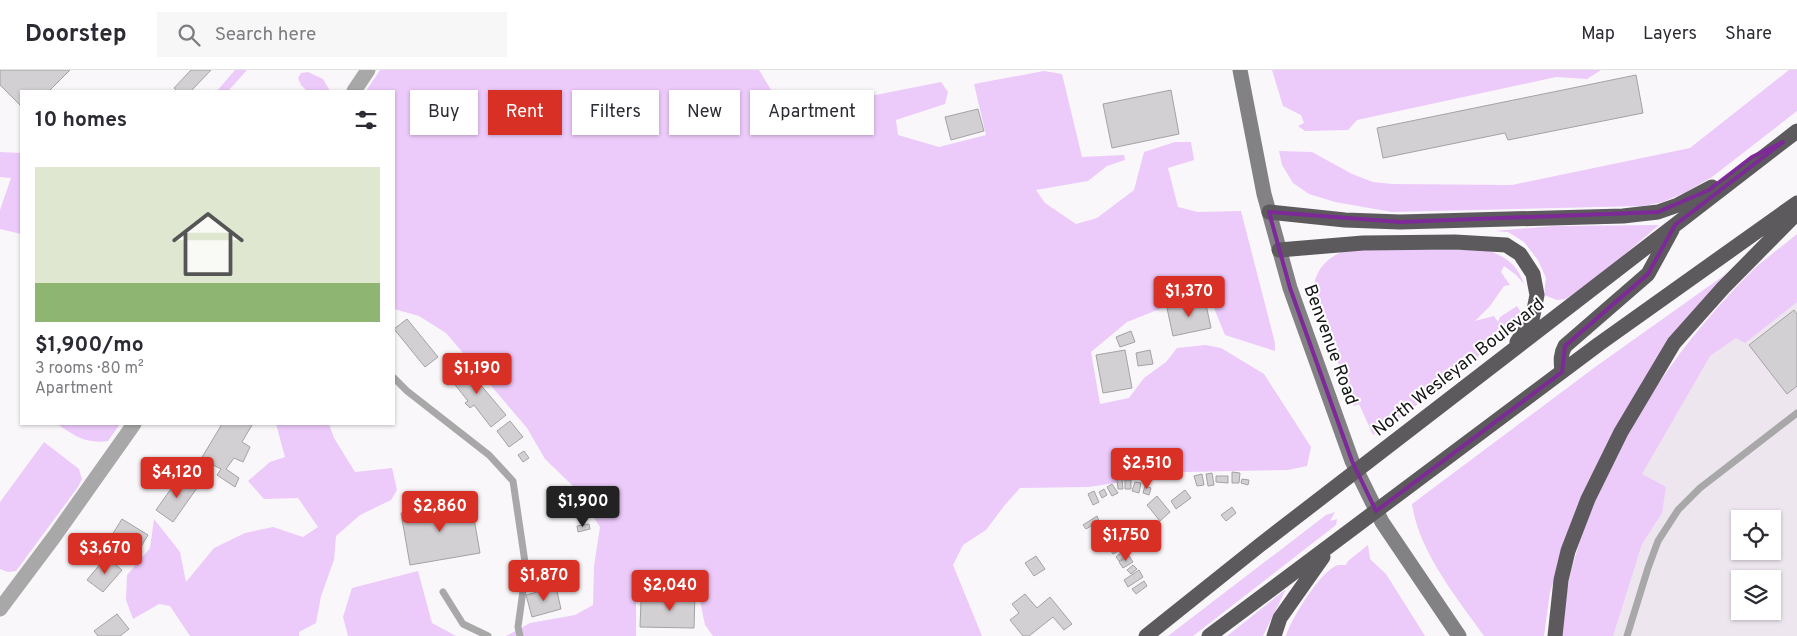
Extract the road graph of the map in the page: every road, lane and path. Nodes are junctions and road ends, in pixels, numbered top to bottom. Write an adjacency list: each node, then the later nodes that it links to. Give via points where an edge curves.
1 (368, 70): 3 (street)
2 (1240, 70): 7 (main road, Benvenue Road)
3 (355, 90)
4 (1797, 131): 5 (highway, North Wesleyan Boulevard)
5 (1783, 142): 7 (highway, via 1752,157 1709,190 1658,212 1623,216 1400,222); 9 (highway, North Wesleyan Boulevard)
6 (1797, 203): 11 (highway)
7 (1269, 212): 10 (main road, Benvenue Road)
8 (1797, 213): 25 (highway, via 1674,343 1621,432 1588,499 1568,552 1561,580)
9 (1675, 225): 11 (highway, via 1648,274 1565,346 1560,360); 13 (highway, North Wesleyan Boulevard)
10 (1279, 250): 13 (highway, via 1362,243 1455,242 1506,245 1520,254 1533,274 1536,288 1532,320 1517,342); 24 (main road, Benvenue Road, via 1352,460 1382,522)
11 (1562, 372): 16 (highway)
12 (395, 379): 20 (lane, via 489,455 513,481 526,569 518,627)
13 (1475, 380): 21 (highway, North Wesleyan Boulevard)
14 (1797, 413): 26 (lane, via 1700,488 1678,510 1658,541)
15 (133, 425): 18 (street)
16 (1331, 545): 22 (highway); 23 (highway, via 1280,618)
17 (443, 592): 19 (lane, via 463,624)
18 (0, 609)
19 (488, 636)
20 (520, 636)
21 (1146, 636)
22 (1209, 636)
23 (1274, 636)
24 (1459, 636)
25 (1555, 636)
26 (1627, 636)

